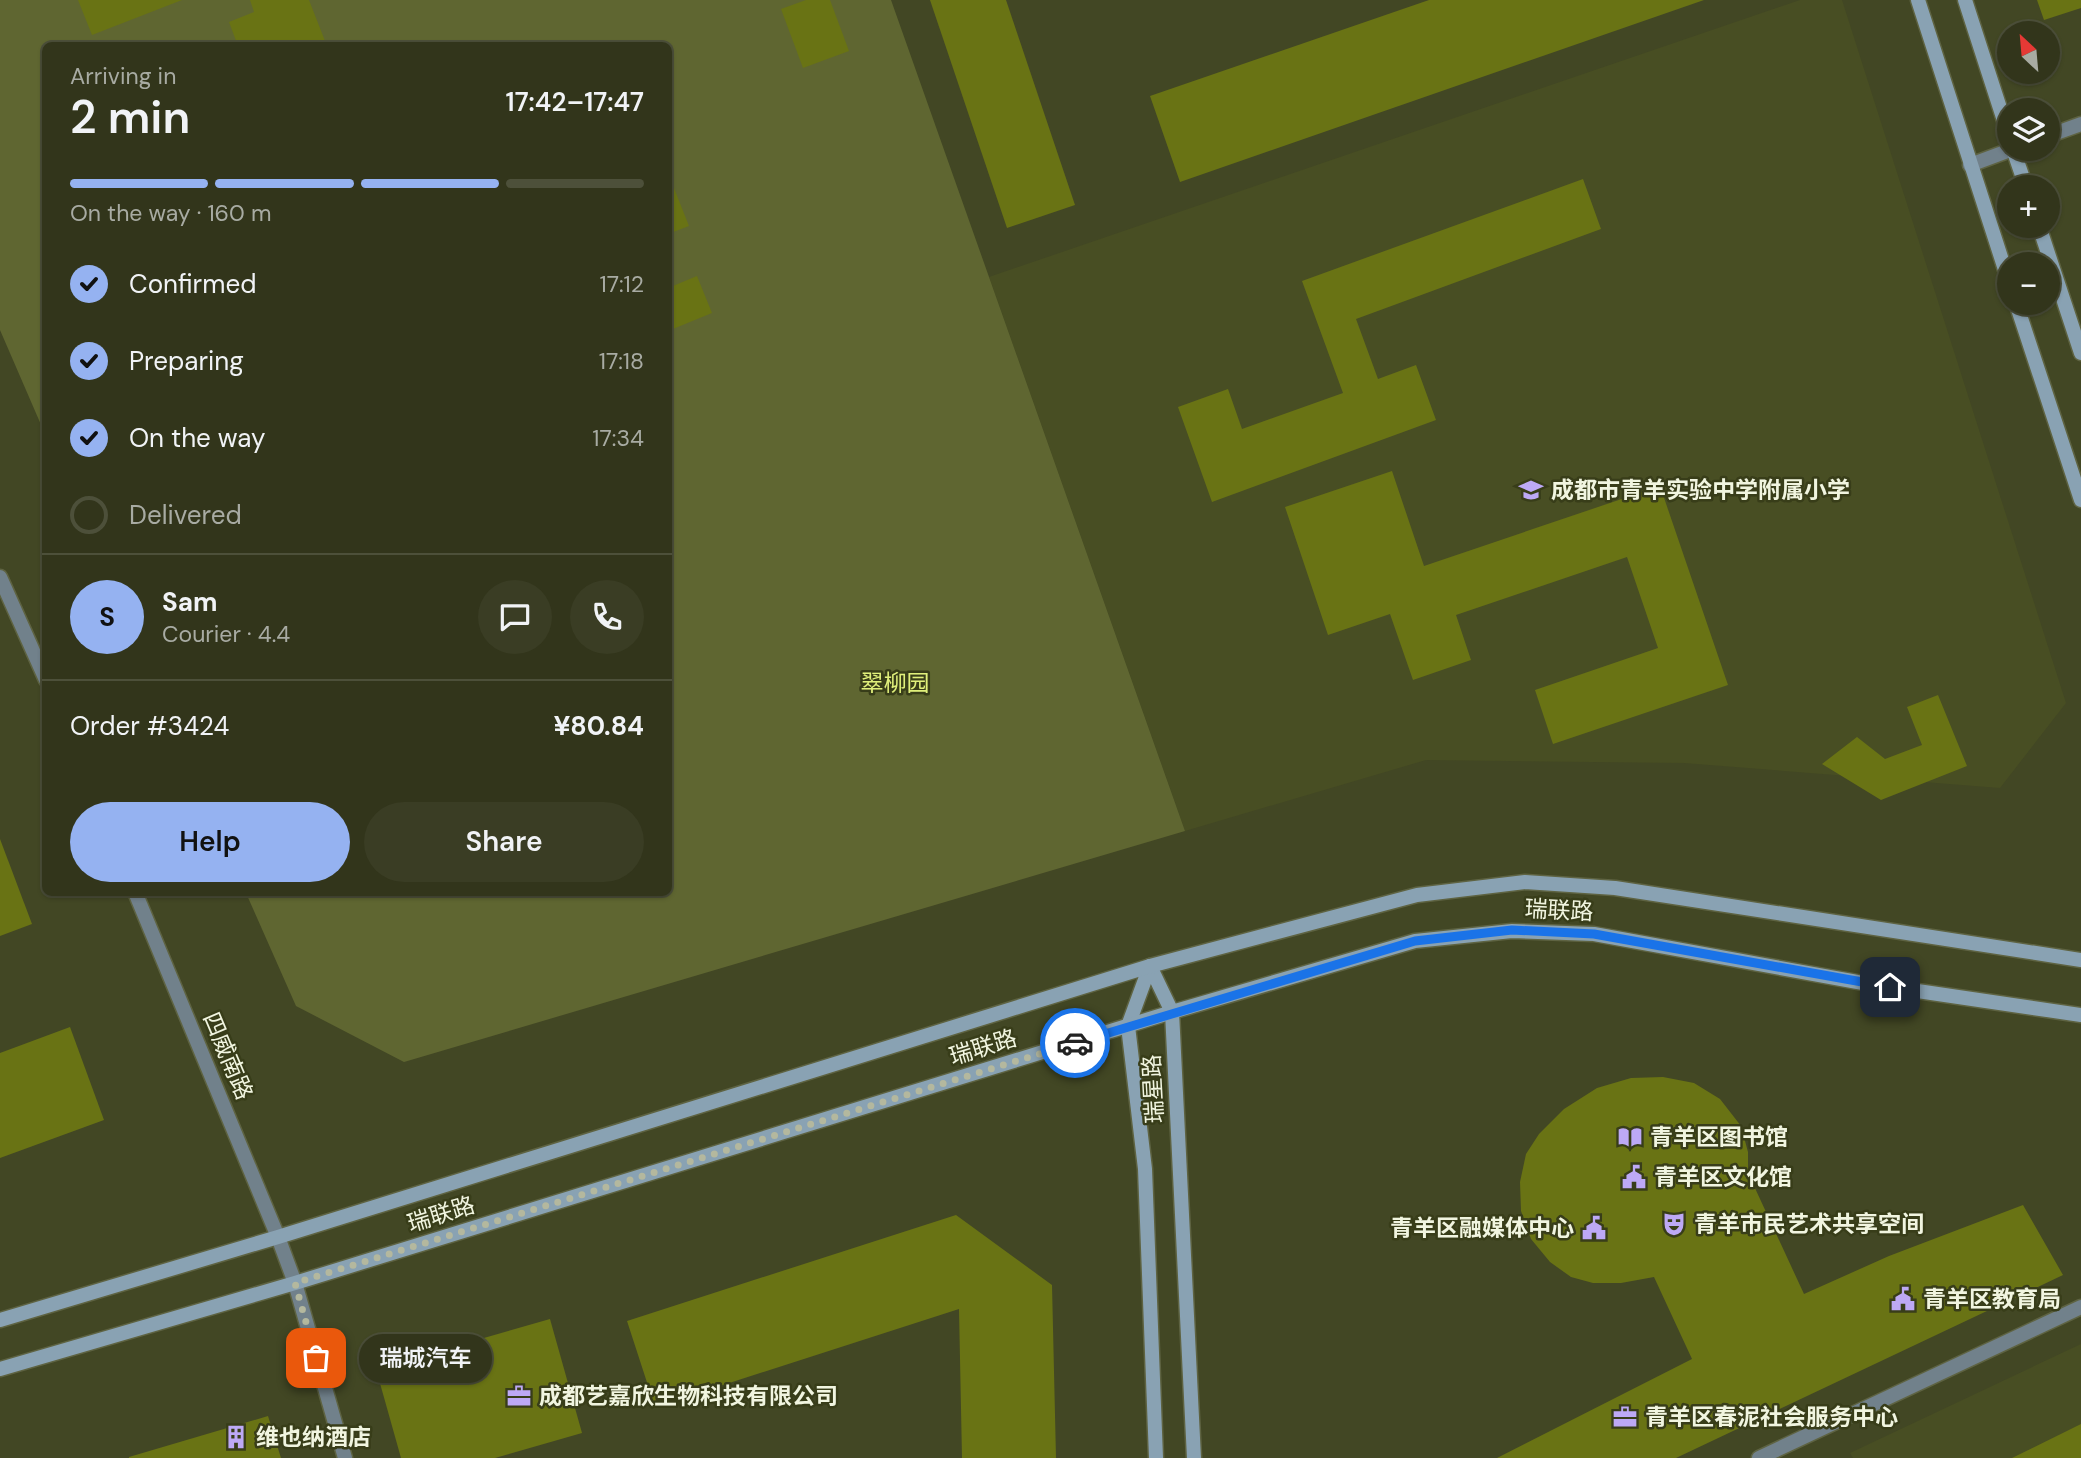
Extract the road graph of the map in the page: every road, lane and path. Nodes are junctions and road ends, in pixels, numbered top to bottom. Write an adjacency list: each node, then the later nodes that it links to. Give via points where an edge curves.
1 (1918, 0): 7 (main road)
2 (1965, 0): 3 (main road)
3 (1997, 99)
4 (2081, 124): 5 (street)
5 (2060, 132)
6 (1997, 155): 7 (street)
7 (1970, 165): 9 (main road)
8 (2043, 238): 11 (main road)
9 (1999, 252)
10 (2020, 315): 12 (main road)
11 (2081, 354)
12 (2081, 500)
13 (0, 577): 14 (street)
14 (42, 671)
15 (137, 896): 21 (street, 四威南路)
16 (2081, 960): 17 (main road, 瑞联路, via 1615,888 1525,882 1418,895)
17 (1150, 966): 18 (main road, 瑞星路); 20 (main road, 瑞星路); 21 (main road, 瑞联路)
18 (1172, 1012): 19 (main road, 瑞联路, via 1415,941 1512,930 1594,934 1863,983); 20 (main road, 瑞联路); 28 (main road, 瑞星路)
19 (2081, 1015)
20 (1128, 1026): 22 (main road, 瑞联路); 27 (main road, 瑞星路, via 1145,1169)
21 (278, 1237): 22 (street, 四威南路); 24 (main road, 瑞联路)
22 (295, 1283): 25 (main road, 瑞联路); 26 (street, 四威南路)
23 (2081, 1307): 29 (street)
24 (0, 1320)
25 (0, 1368)
26 (345, 1458)
27 (1156, 1458)
28 (1194, 1458)
29 (1759, 1458)

